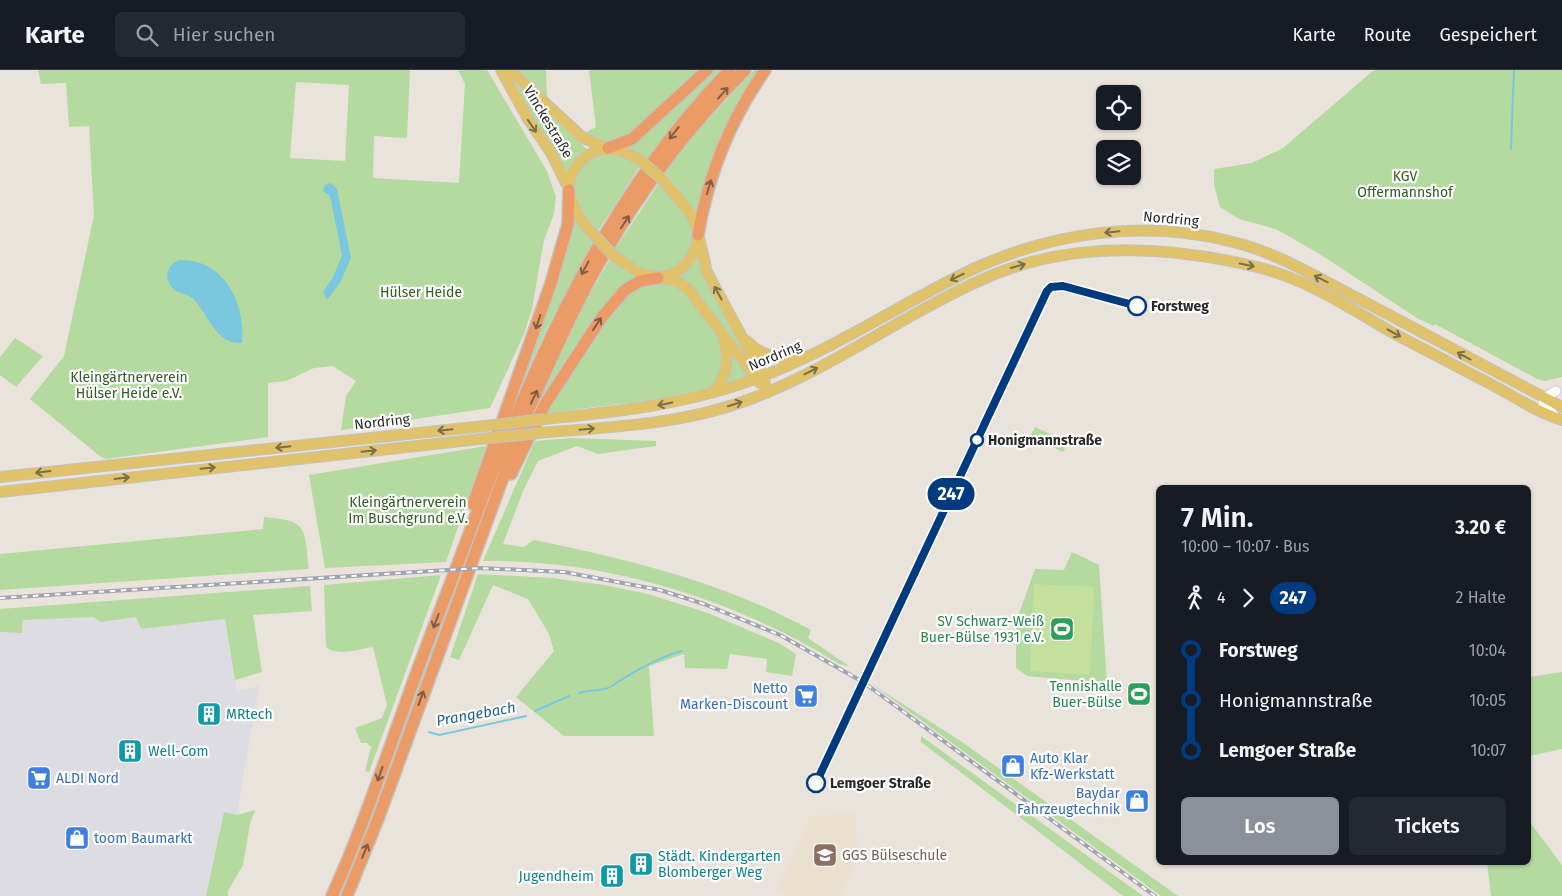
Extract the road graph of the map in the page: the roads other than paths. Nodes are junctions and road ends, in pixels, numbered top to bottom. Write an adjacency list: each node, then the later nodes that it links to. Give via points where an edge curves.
1 (501, 70): 8 (main road, Vinckestraße, one-way to 8)
2 (510, 70): 7 (main road, Vinckestraße, via 583,138)
3 (707, 70): 7 (highway, via 632,139)
4 (730, 70): 25 (highway, one-way to 25, via 662,148 596,247 514,416)
5 (745, 70): 26 (highway, one-way to 5, via 524,420 602,256 666,160)
6 (765, 70): 9 (highway, one-way to 6, via 709,186 724,142)
7 (608, 148): 8 (main road, via 581,161 574,171); 9 (main road, bridge, via 620,150 641,161 663,180 685,205)
8 (570, 190): 10 (main road, bridge, via 579,216 614,256 641,274); 25 (highway, one-way to 25, via 567,227 551,283 468,518)
9 (698, 235): 10 (main road, via 694,255 686,264 674,274); 12 (main road, one-way to 9, via 707,272)
10 (658, 278): 11 (main road, via 676,281 688,289); 26 (highway, one-way to 10, via 519,454 569,365 619,296 640,281)
11 (722, 333): 14 (main road); 17 (main road, via 728,356 727,369)
12 (742, 335): 13 (main road, via 756,350 772,357 790,358); 14 (main road)
13 (820, 352): 14 (main road, Nordring); 15 (main road, Nordring, one-way to 13, via 1325,281 1262,252 1209,236 1151,230 1075,236 1009,254 945,283)
14 (760, 378): 17 (main road, Nordring); 18 (main road)
15 (1528, 389): 16 (main road, via 1539,392); 19 (main road, Nordring)
16 (1559, 390): 19 (main road)
17 (712, 393): 23 (main road, Nordring, one-way to 23, bridge, via 640,409)
18 (767, 393): 20 (main road, Nordring, one-way to 20, via 955,293 1006,270 1083,252 1152,249 1217,258 1287,276); 24 (main road, Nordring, one-way to 18, bridge, via 682,418 725,408)
19 (1544, 402): 20 (main road); 21 (main road, Nordring); 22 (main road)
20 (1525, 403): 22 (main road, Nordring)
21 (1561, 406)
22 (1559, 419)
23 (0, 477)
24 (0, 492)
25 (453, 576): 27 (highway, one-way to 27)
26 (460, 590): 28 (highway, one-way to 26)
27 (332, 896)
28 (347, 896)

